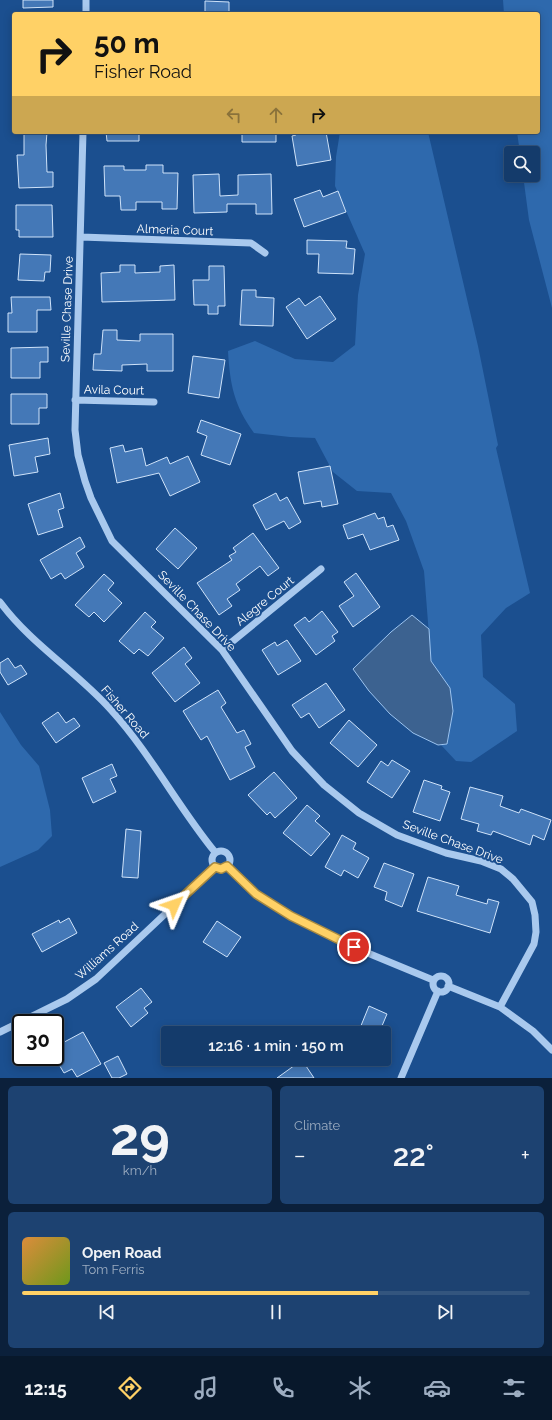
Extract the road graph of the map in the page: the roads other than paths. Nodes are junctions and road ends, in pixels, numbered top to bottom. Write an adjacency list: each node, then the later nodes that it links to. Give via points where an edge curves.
1 (86, 0): 2 (street)
2 (86, 12)
3 (83, 134): 4 (street, Seville Chase Drive)
4 (81, 237): 5 (street, Almeria Court, via 251,244); 6 (street, Seville Chase Drive)
5 (265, 253)
6 (75, 400): 7 (street, Avila Court); 10 (street, Seville Chase Drive, via 78,455 91,498 112,541)
7 (154, 402)
8 (321, 569): 10 (street, Alegre Court)
9 (0, 602): 11 (street, Fisher Road, via 11,618 40,646 74,673 112,710)
10 (222, 650): 17 (street, Seville Chase Drive, via 292,751 324,785 359,813 398,835 446,853 481,861 501,869 525,892 532,902 535,915 534,944)
11 (215, 852): 12 (street, Fisher Road, via 222,850 227,853 230,858); 13 (street, via 211,859)
12 (227, 866): 13 (street, via 221,869); 14 (street, Fisher Road, via 256,894 291,916 341,942)
13 (215, 867): 18 (street, Williams Road, via 96,978 67,999)
14 (433, 980): 15 (street, Fisher Road, via 437,976 445,976); 16 (street, via 434,988)
15 (448, 986): 16 (street); 17 (street, Fisher Road)
16 (438, 992): 20 (street)
17 (500, 1007): 19 (street, Fisher Road, via 533,1031)
18 (0, 1032)
19 (552, 1050)
20 (401, 1078)

